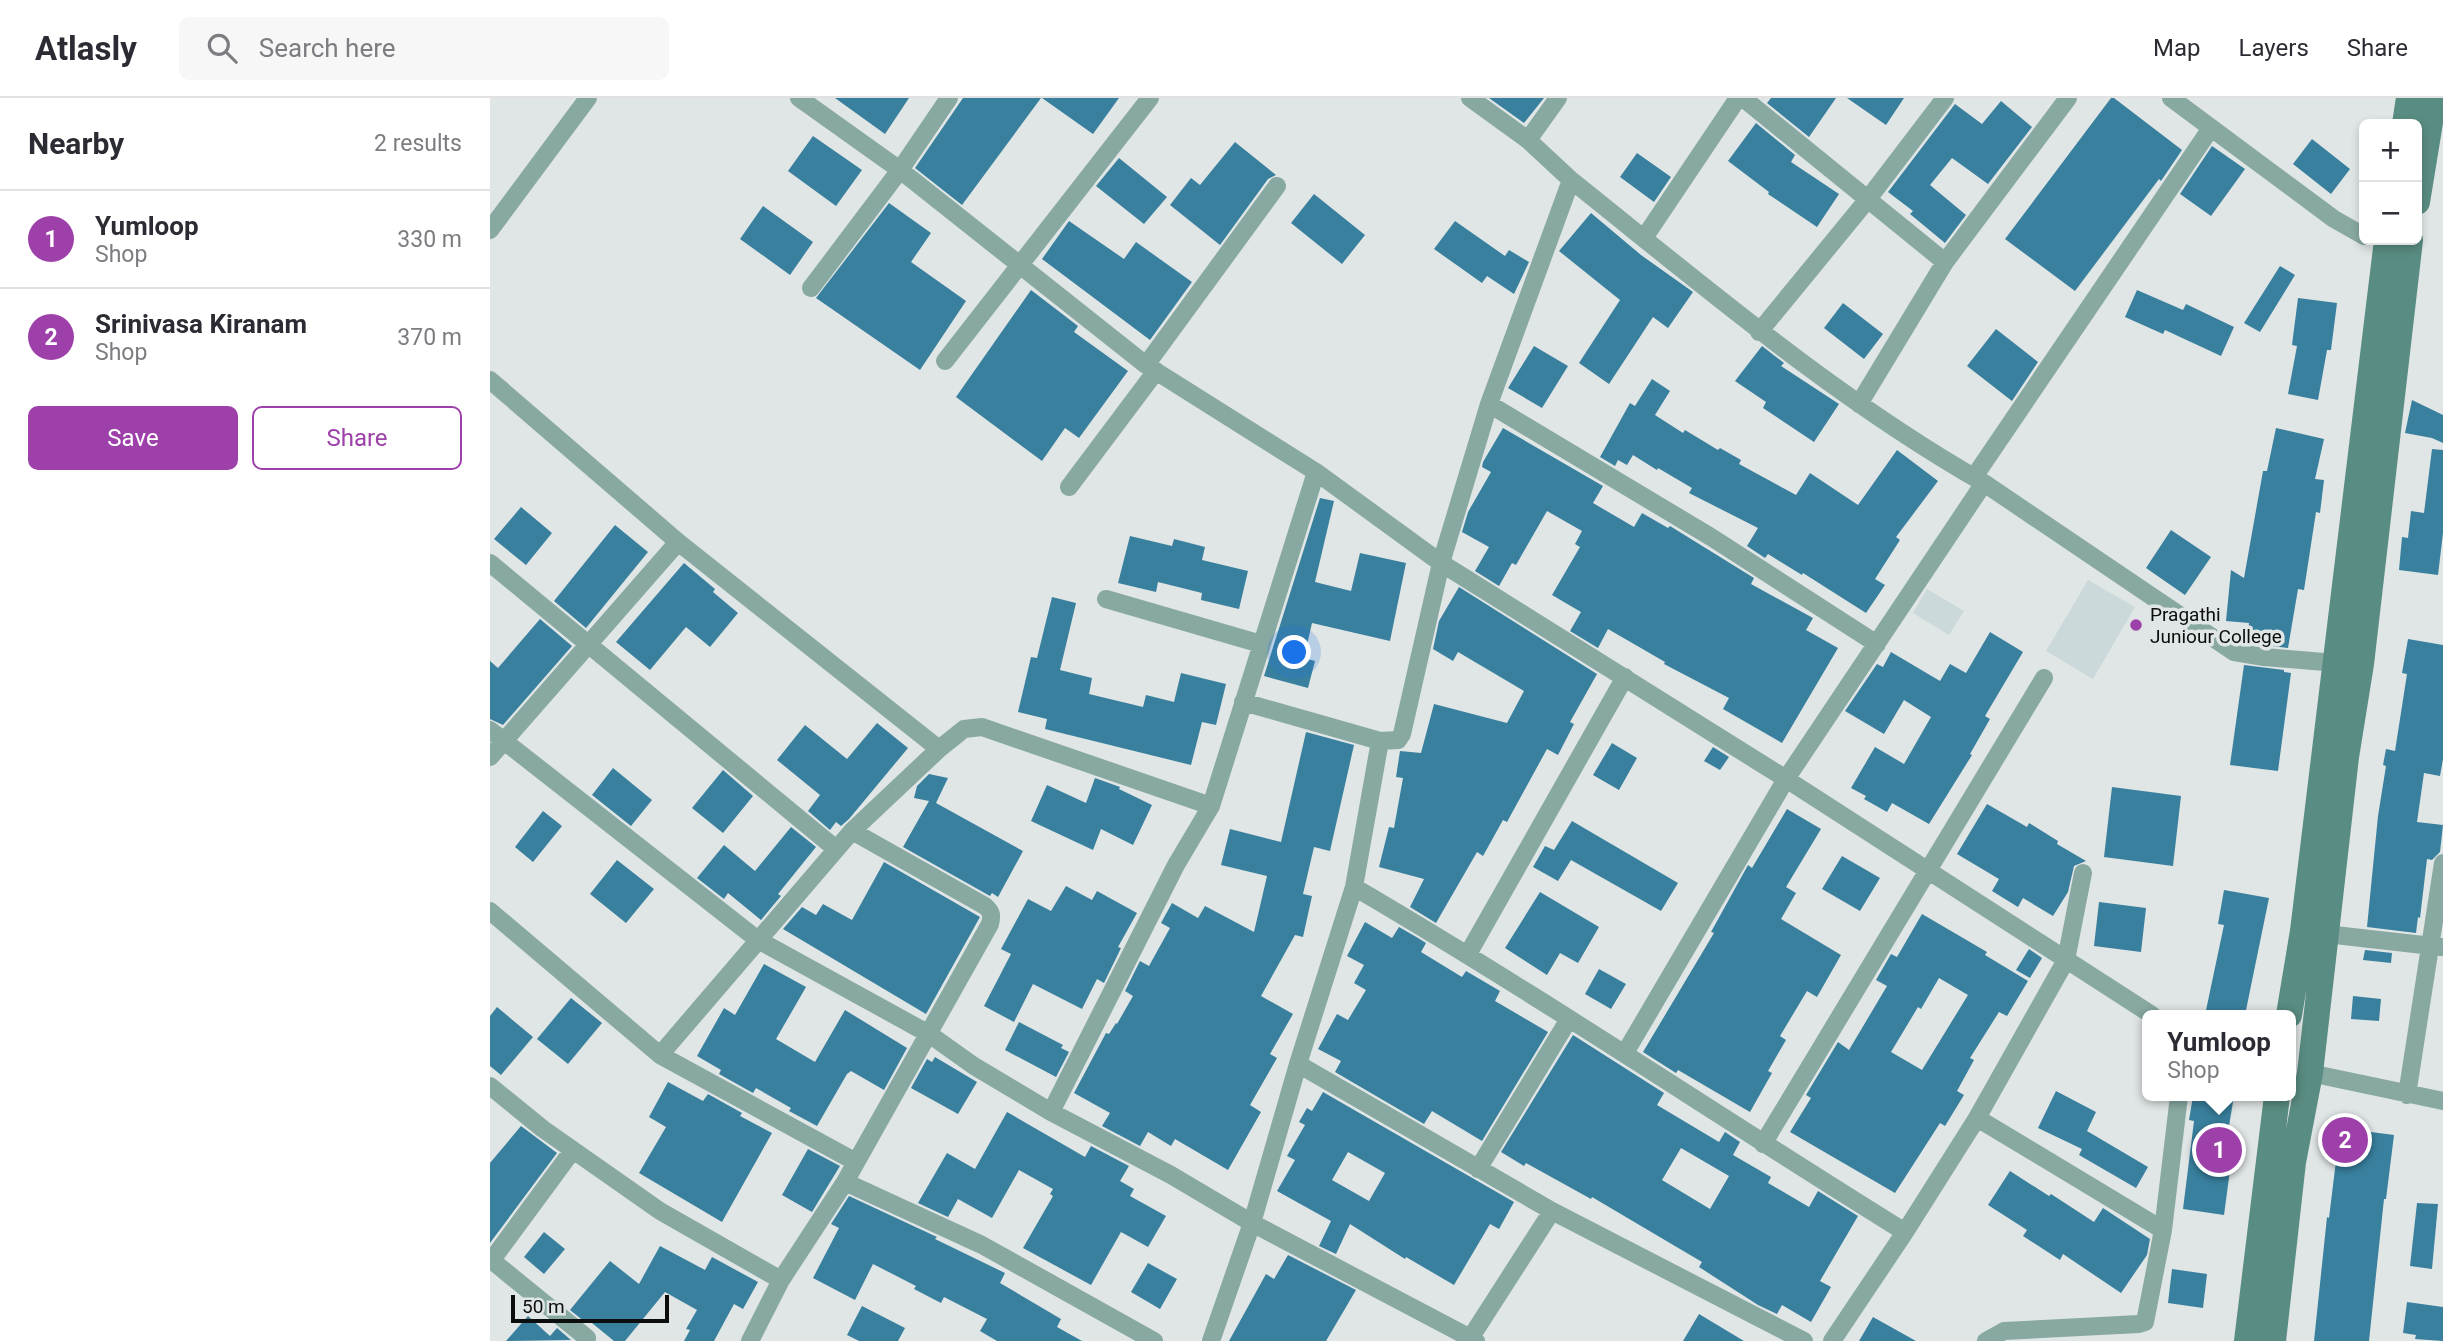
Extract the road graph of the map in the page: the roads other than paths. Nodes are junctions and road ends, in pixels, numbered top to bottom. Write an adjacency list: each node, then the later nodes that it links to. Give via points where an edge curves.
1 (588, 98): 20 (street)
2 (799, 98): 15 (street)
3 (950, 98): 15 (street)
4 (1150, 98): 26 (street)
5 (1470, 98): 14 (street)
6 (1558, 98): 14 (street)
7 (1741, 98): 19 (street); 22 (street)
8 (1944, 98): 19 (street)
9 (2068, 98): 25 (street)
10 (2171, 98): 13 (street)
11 (2430, 103): 12 (main road); 17 (main road)
12 (2411, 119)
13 (2211, 128): 21 (street, via 2334,219); 35 (street)
14 (1528, 140): 16 (street)
15 (900, 170): 26 (street); 27 (street)
16 (1572, 180): 22 (street); 32 (street)
17 (2420, 182)
18 (1277, 186): 30 (street)
19 (1868, 198): 25 (street); 28 (street)
20 (490, 230)
21 (2359, 230)
22 (1644, 238): 28 (street)
23 (2383, 245): 44 (main road)
24 (2384, 245): 61 (main road, via 2361,664)
25 (1945, 262): 33 (street)
26 (1020, 266): 29 (street); 30 (street)
27 (811, 288)
28 (1759, 332): 33 (street)
29 (945, 361)
30 (1151, 368): 34 (street); 36 (street)
31 (490, 380): 37 (street)
32 (1489, 404): 39 (street); 42 (street, via 1711,537)
33 (1859, 404): 35 (street)
34 (1316, 472): 39 (street); 41 (street)
35 (1979, 480): 42 (street); 44 (street, via 2234,652)
36 (1069, 487)
37 (678, 542): 43 (street); 50 (street)
38 (490, 563): 43 (street)
39 (1441, 563): 45 (street); 49 (street, via 1402,733 1394,742)
40 (1107, 599): 41 (street)
41 (1261, 643): 47 (street)
42 (1877, 644): 52 (street)
43 (590, 645): 48 (street); 55 (street)
44 (2336, 663): 67 (main road)
45 (1625, 677): 52 (street); 64 (street)
46 (2044, 678): 57 (street)
47 (1243, 702): 49 (street); 53 (street)
48 (497, 736): 51 (street); 62 (street)
49 (1380, 741): 59 (street)
50 (939, 749): 53 (street, via 964,729 982,727); 54 (street)
51 (490, 757)
52 (1787, 779): 57 (street); 70 (street)
53 (1211, 806): 79 (street, via 1176,865)
54 (852, 831): 55 (street); 69 (street, via 990,910 990,924)
55 (836, 849): 62 (street)
56 (2443, 863): 63 (street)
57 (1930, 870): 65 (street); 81 (street)
58 (2083, 873): 65 (street)
59 (1354, 887): 64 (street); 72 (street)
60 (490, 911): 71 (street)
61 (2326, 934): 63 (street); 73 (main road)
62 (758, 940): 69 (street); 71 (street)
63 (2437, 947): 75 (street)
64 (1468, 954): 68 (street)
65 (2066, 960): 66 (street); 80 (street)
66 (2144, 1010)
67 (2290, 1010)
68 (1569, 1019): 70 (street); 84 (street)
69 (929, 1034): 79 (street); 83 (street)
70 (1625, 1053): 81 (street)
71 (660, 1055): 83 (street)
72 (1298, 1064): 84 (street); 87 (street)
73 (2310, 1073): 75 (street); 101 (main road, via 2293,1162)
74 (490, 1086): 82 (street)
75 (2407, 1095): 78 (street)
76 (2178, 1101): 88 (street)
77 (2276, 1101): 100 (main road)
78 (2443, 1101)
79 (1051, 1112): 87 (street)
80 (1977, 1118): 88 (street); 89 (street)
81 (1763, 1144): 89 (street)
82 (573, 1150): 90 (street); 91 (street, via 660,1211)
83 (856, 1162): 85 (street)
84 (1478, 1169): 86 (street)
85 (845, 1182): 91 (street); 95 (street, via 982,1245)
86 (1552, 1211): 93 (street); 97 (street)
87 (1252, 1223): 93 (street); 96 (street)
88 (2163, 1230): 99 (street, via 2145,1322 2004,1331)
89 (1906, 1232): 98 (street)
90 (491, 1260): 92 (street)
91 (781, 1280): 94 (street)
92 (587, 1338)
93 (1474, 1339)
94 (750, 1341)
95 (1154, 1341)
96 (1210, 1341)
97 (1804, 1341)
98 (1832, 1341)
99 (1986, 1341)
100 (2247, 1341)
101 (2273, 1341)

